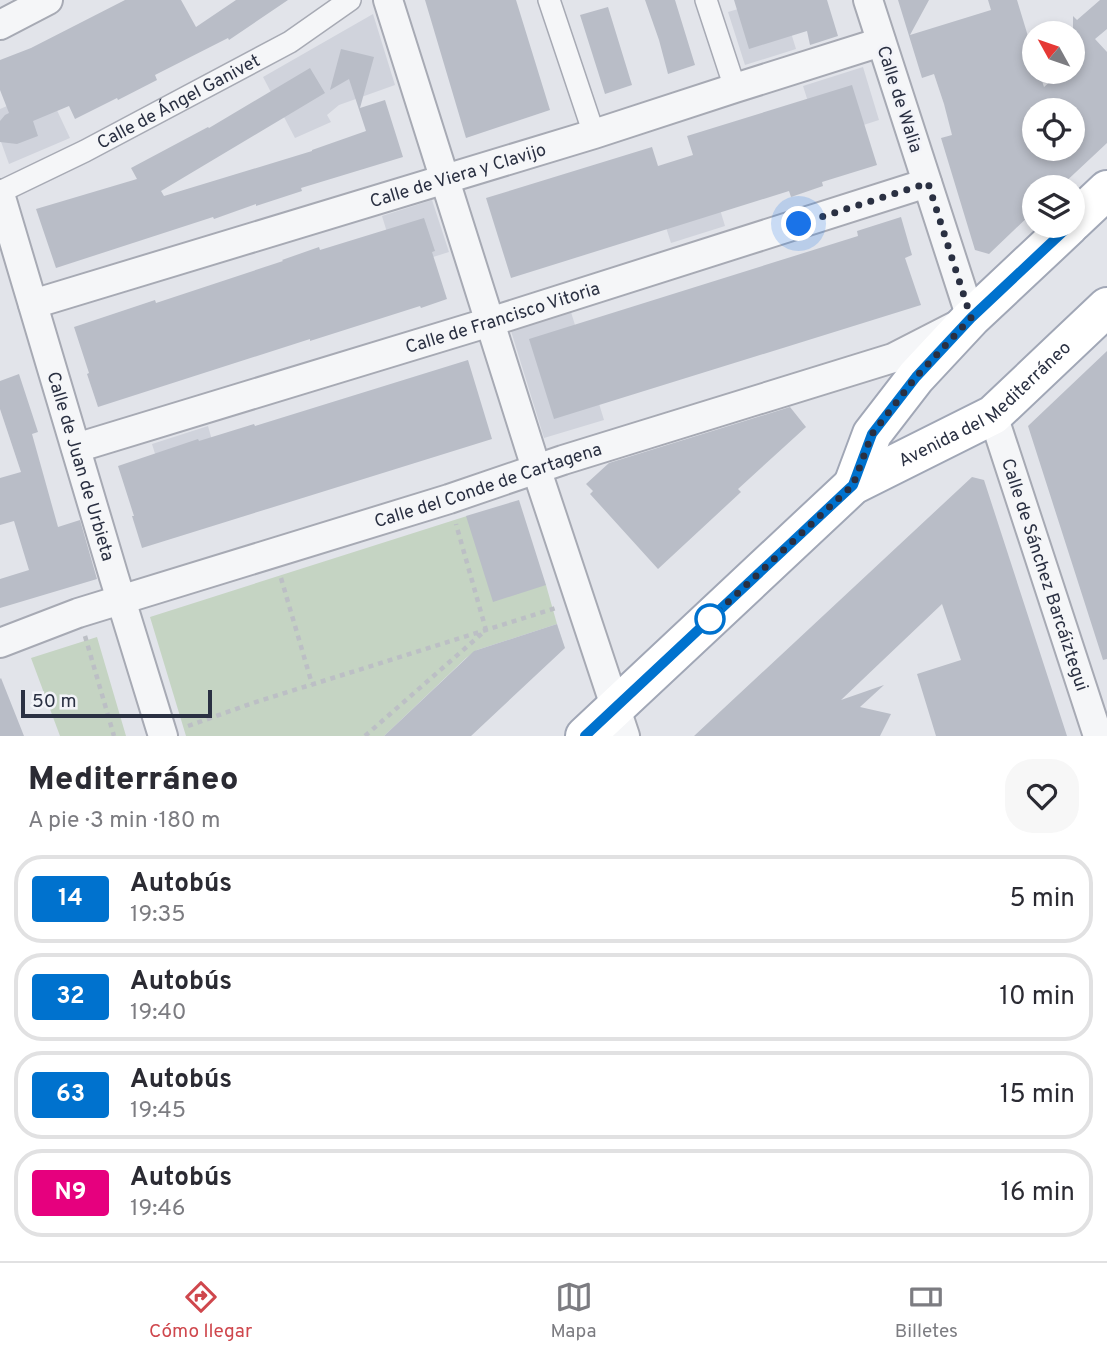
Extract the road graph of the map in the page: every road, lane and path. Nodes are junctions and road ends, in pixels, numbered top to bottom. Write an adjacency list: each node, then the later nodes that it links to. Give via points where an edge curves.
1 (48, 0): 7 (street)
2 (350, 0): 14 (street, Calle de Ángel Ganivet, via 290,43)
3 (388, 0): 11 (street)
4 (549, 0): 10 (street)
5 (706, 0): 9 (street)
6 (868, 0): 8 (street, Calle de Walia)
7 (0, 25)
8 (881, 42): 9 (street, Calle de Viera y Clavijo); 12 (street, Calle de Walia)
9 (735, 88): 10 (street, Calle de Viera y Clavijo)
10 (594, 135): 11 (street, Calle de Viera y Clavijo)
11 (445, 180): 17 (street, Calle de Viera y Clavijo); 20 (street)
12 (928, 183): 19 (street, Calle de Walia); 20 (street, Calle de Francisco Vitoria)
13 (1107, 190): 15 (main road)
14 (0, 193): 17 (street, Calle de Juan de Urbieta)
15 (1085, 211)
16 (1056, 238): 19 (main road, Avenida del Mediterráneo)
17 (33, 304): 22 (street, Calle de Juan de Urbieta)
18 (1107, 307): 21 (main road, Avenida del Mediterráneo)
19 (971, 318): 23 (street, Calle del Conde de Cartagena, via 893,358); 24 (main road, Avenida del Mediterráneo, via 916,377 872,434)
20 (490, 322): 22 (street, Calle de Francisco Vitoria); 23 (street)
21 (993, 415): 24 (main road, Avenida del Mediterráneo); 39 (street, Calle de Sánchez Barcáiztegui)
22 (76, 448): 27 (street, Calle de Juan de Urbieta)
23 (536, 468): 25 (street, Calle del Conde de Cartagena); 28 (street)
24 (853, 485): 34 (main road, Avenida del Mediterráneo)
25 (449, 499): 26 (street, Calle del Conde de Cartagena); 30 (path)
26 (274, 553): 27 (street, Calle del Conde de Cartagena); 32 (path)
27 (121, 600): 29 (street, Calle del Conde de Cartagena); 36 (street, Calle de Juan de Urbieta)
28 (580, 601): 30 (path); 34 (street)
29 (78, 614): 31 (street, Calle del Conde de Cartagena); 35 (path)
30 (486, 630): 32 (path); 37 (path)
31 (0, 643)
32 (312, 684): 33 (path)
33 (208, 719)
34 (621, 721): 38 (main road, Avenida del Mediterráneo)
35 (114, 736)
36 (163, 736)
37 (365, 736)
38 (585, 736)
39 (1098, 736)

